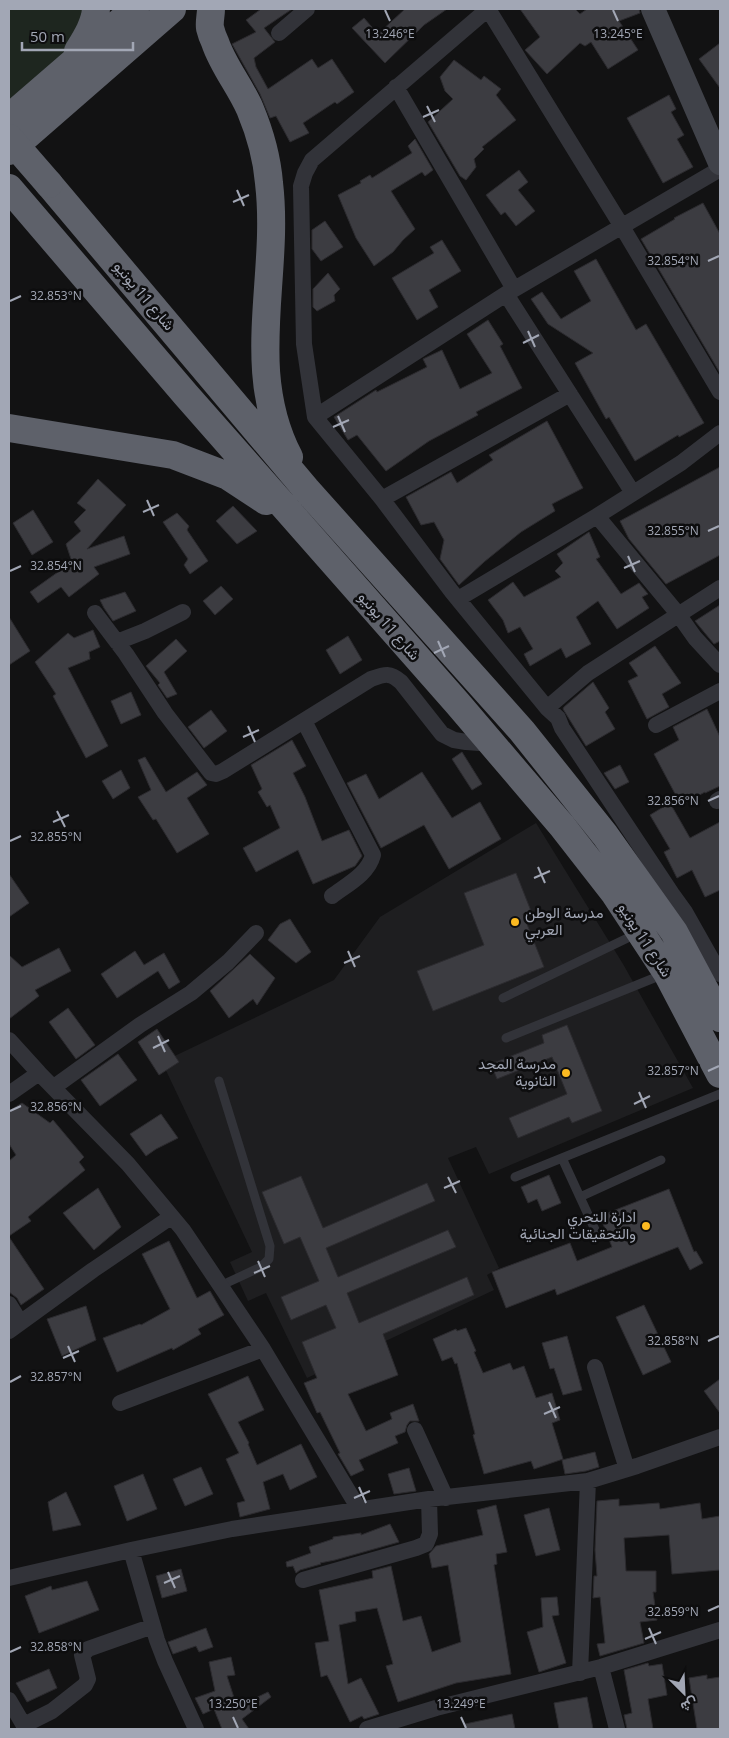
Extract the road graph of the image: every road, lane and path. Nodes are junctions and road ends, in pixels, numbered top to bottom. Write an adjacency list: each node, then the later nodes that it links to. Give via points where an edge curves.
1 (96, 9): 10 (highway, via 90,29)
2 (135, 9): 10 (highway)
3 (172, 9): 16 (highway)
4 (212, 9): 27 (highway, via 210,28 219,53 250,108 262,142 270,183 272,229 264,339 268,397 279,438)
5 (307, 9): 9 (street)
6 (488, 9): 11 (street); 20 (street)
7 (653, 9): 12 (main road)
8 (669, 9): 12 (main road, via 673,32 690,75)
9 (279, 33)
10 (71, 63): 13 (highway)
11 (396, 88): 21 (street); 24 (street, via 312,160 300,186 304,344)
12 (691, 98): 14 (main road)
13 (9, 118)
14 (714, 135): 17 (main road)
15 (9, 138): 27 (highway, شارع 11 يونيو, bridge)
16 (9, 151)
17 (720, 163)
18 (720, 169): 20 (street)
19 (16, 196): 32 (highway, شارع 11 يونيو)
20 (621, 225): 21 (street); 22 (street)
21 (510, 292): 23 (street); 24 (street)
22 (720, 392)
23 (570, 394): 28 (street); 29 (street)
24 (316, 417): 29 (street)
25 (9, 428): 32 (highway, via 173,455 228,476)
26 (720, 433): 28 (street, via 681,463)
27 (306, 489): 31 (highway, شارع 11 يونيو)
28 (633, 493): 30 (street)
29 (382, 499): 34 (street)
30 (597, 516): 34 (street); 37 (street)
31 (333, 519): 32 (highway); 51 (highway, شارع 11 يونيو, via 522,731 604,835 674,932)
32 (305, 530): 44 (highway, شارع 11 يونيو)
33 (720, 588): 37 (street)
34 (458, 599): 41 (street)
35 (182, 612): 38 (street)
36 (95, 614): 38 (street)
37 (678, 614): 39 (street); 41 (street, via 588,673)
38 (116, 642): 42 (street, via 211,773 223,772)
39 (720, 665)
40 (720, 691): 43 (street)
41 (547, 708): 49 (street, via 558,718 685,912)
42 (304, 721): 44 (street, via 372,679 394,675 442,734 454,740); 45 (street, via 373,855 370,864 356,878)
43 (656, 725)
44 (493, 744): 46 (highway, شارع 11 يونيو, via 562,826)
45 (332, 896)
46 (640, 932): 48 (highway, شارع 11 يونيو); 50 (lane)
47 (256, 933): 57 (street, via 198,988)
48 (667, 973): 52 (lane); 55 (highway, شارع 11 يونيو)
49 (720, 974)
50 (504, 998)
51 (720, 1018)
52 (506, 1038)
53 (9, 1040): 54 (street)
54 (39, 1073): 57 (street); 58 (street)
55 (720, 1074)
56 (219, 1081): 66 (lane, via 270,1246 269,1258 262,1267)
57 (54, 1087): 64 (street, via 128,1164)
58 (9, 1094)
59 (720, 1094): 60 (lane)
60 (562, 1158): 62 (lane); 63 (lane)
61 (661, 1160): 63 (lane)
62 (515, 1177)
63 (580, 1197): 65 (lane)
64 (171, 1217): 66 (street); 68 (street)
65 (597, 1234)
66 (220, 1286): 69 (street)
67 (9, 1304): 68 (street)
68 (14, 1327)
69 (264, 1349): 71 (street); 78 (street)
70 (595, 1367): 74 (street)
71 (120, 1403)
72 (415, 1430): 76 (street)
73 (720, 1437): 74 (street)
74 (627, 1469): 75 (street)
75 (588, 1481): 76 (street); 85 (street)
76 (446, 1498): 77 (street)
77 (429, 1500): 78 (street); 81 (street, via 430,1534 426,1544)
78 (359, 1509): 79 (street)
79 (131, 1550): 80 (street); 82 (street)
80 (9, 1578)
81 (303, 1580)
82 (153, 1626): 87 (street, via 88,1649 82,1655 88,1679 85,1685); 88 (street)
83 (720, 1630): 84 (street)
84 (601, 1667): 85 (street); 90 (street)
85 (580, 1673): 89 (street, via 501,1691)
86 (9, 1700): 87 (street)
87 (25, 1727)
88 (196, 1729)
89 (367, 1729)
90 (617, 1729)

